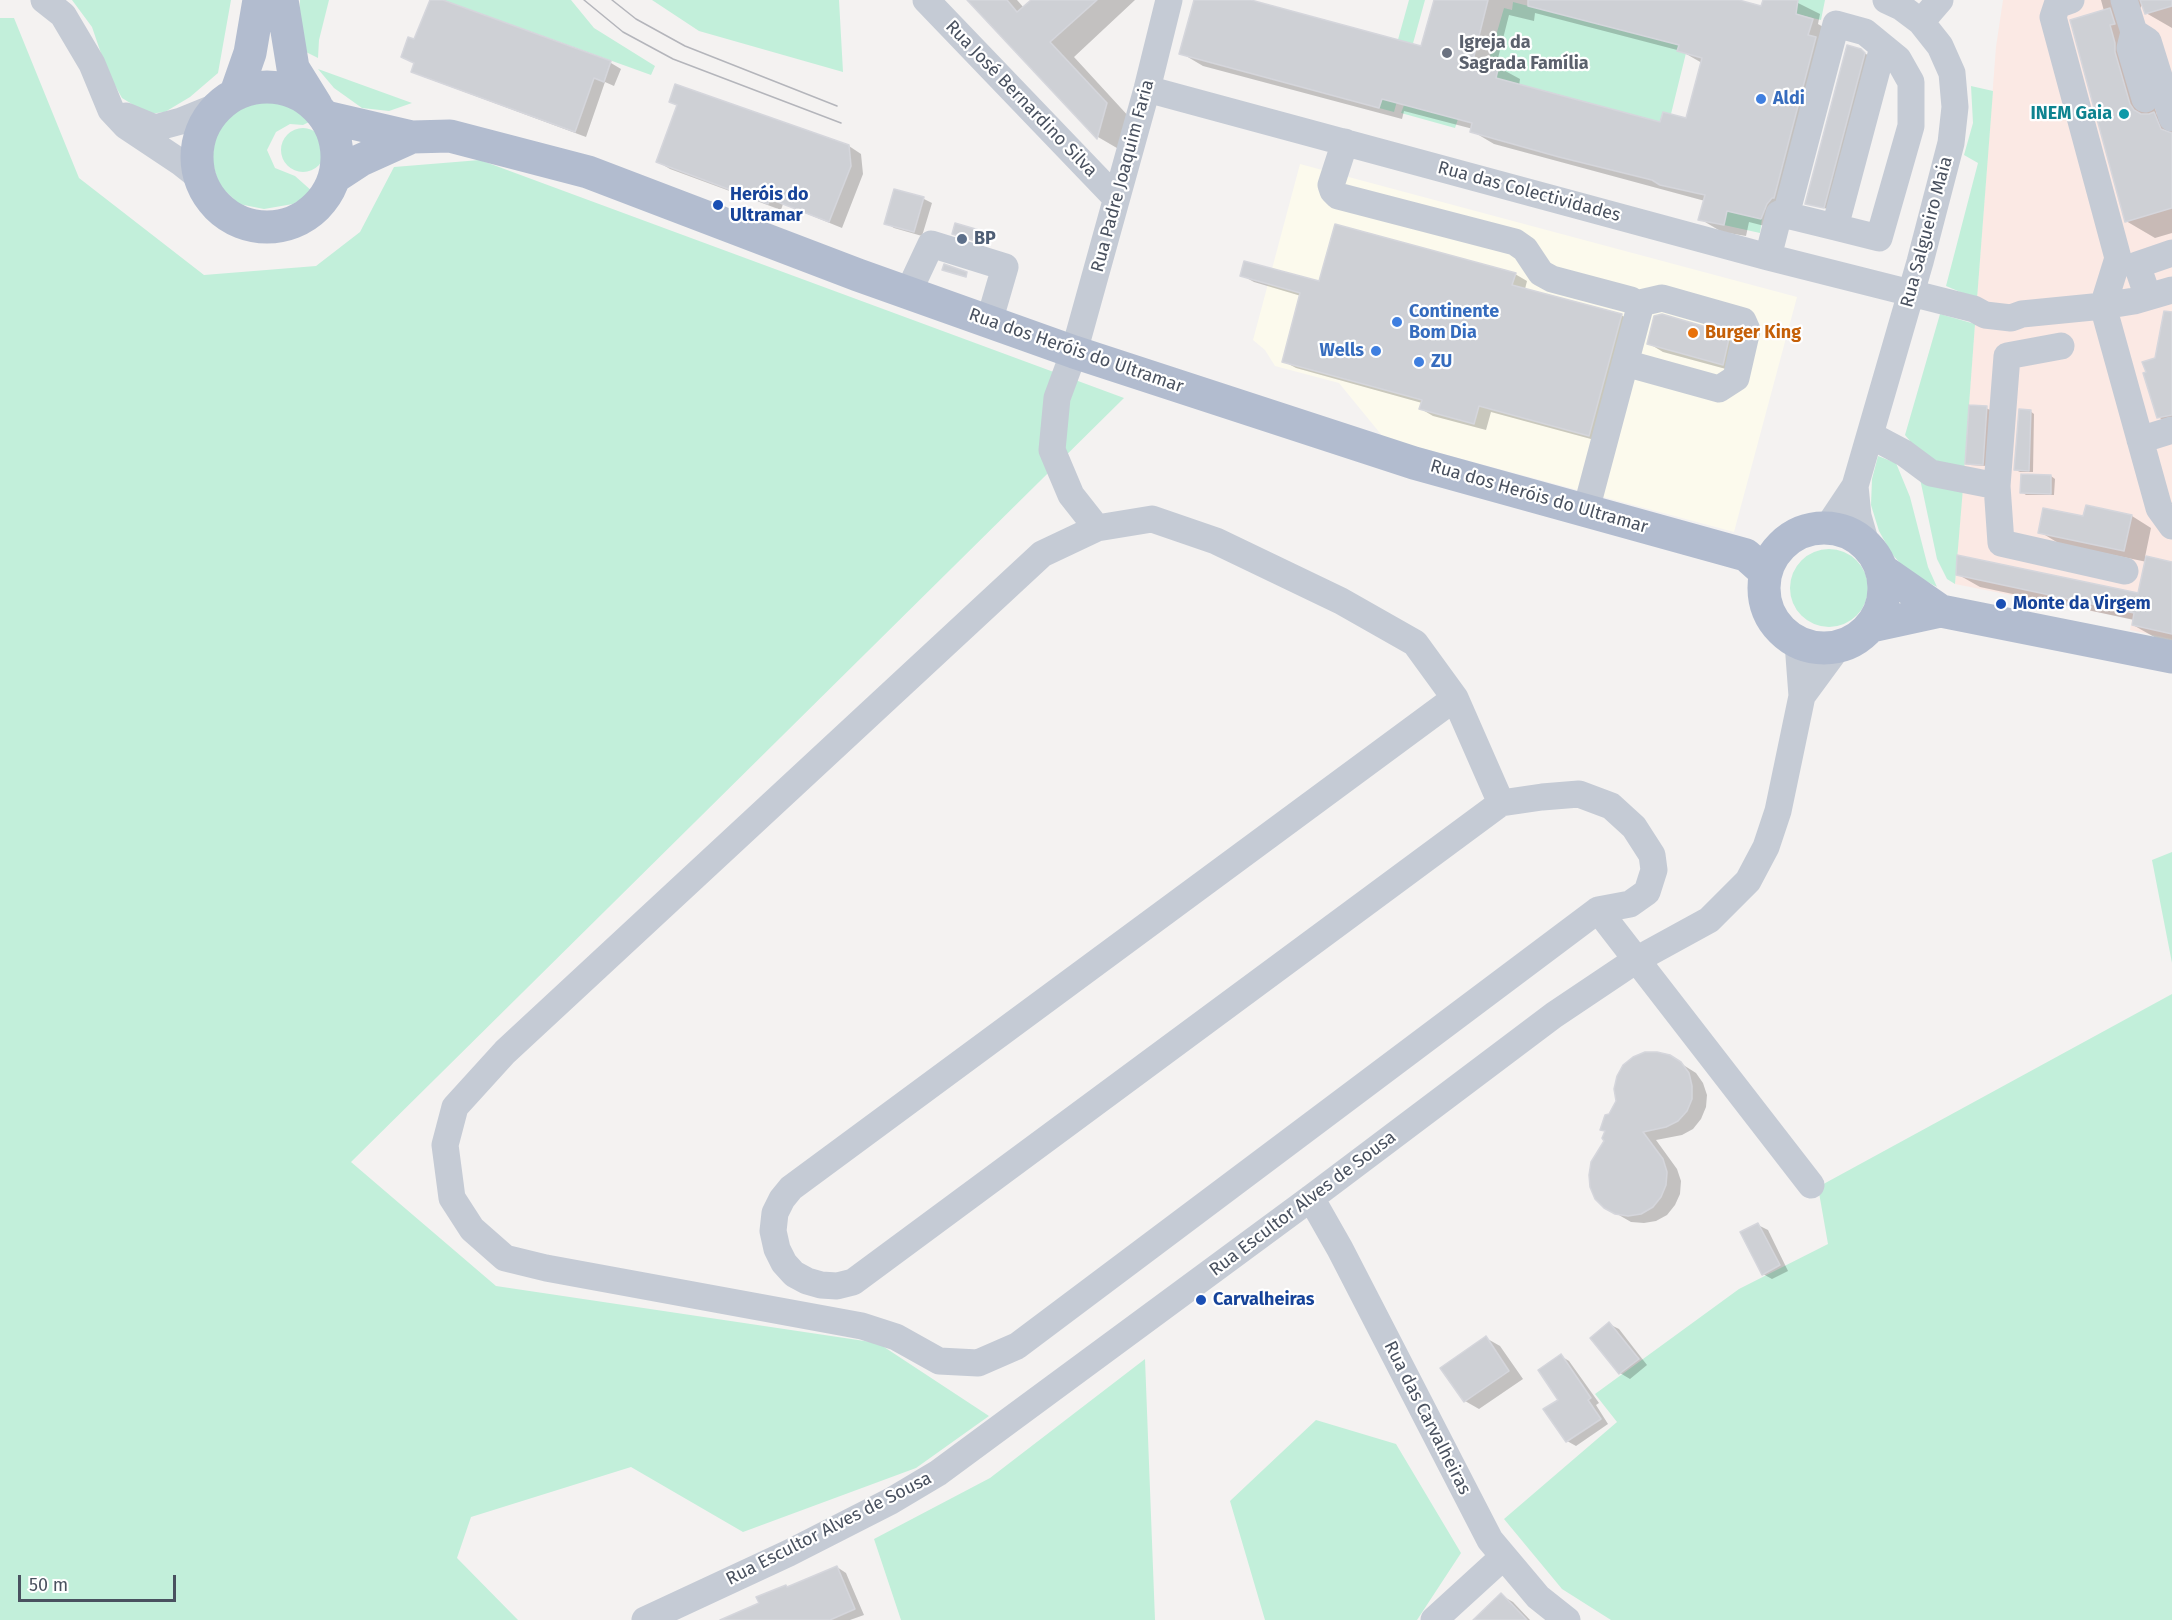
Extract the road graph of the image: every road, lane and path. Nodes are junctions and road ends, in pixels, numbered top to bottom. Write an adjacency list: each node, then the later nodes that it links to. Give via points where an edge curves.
1 (44, 0): 16 (street, via 63,15 92,64)
2 (259, 0): 14 (main road, via 250,53)
3 (282, 0): 17 (main road, via 293,68)
4 (926, 0): 23 (street, Rua José Bernardino Silva)
5 (1169, 0): 13 (street, Rua Padre Joaquim Faria)
6 (1886, 0): 10 (street, Rua Salgueiro Maia)
7 (1940, 0): 10 (street)
8 (2071, 0): 32 (street, via 2057,4 2053,17 2118,258)
9 (2124, 0): 11 (street)
10 (1921, 21): 29 (street, Rua Salgueiro Maia, via 1940,46 1952,73 1955,107 1951,143)
11 (2134, 32): 15 (street, via 2130,48); 18 (street, via 2148,42)
12 (1883, 47): 24 (street, via 1865,32 1836,24); 25 (street); 25 (street, via 1898,58 1911,82 1911,126 1879,238)
13 (1147, 89): 20 (street, Rua das Colectividades); 23 (street, Rua Padre Joaquim Faria)
14 (227, 99): 16 (street, via 181,121 154,128); 17 (main road, via 256,87 279,87 299,94); 21 (main road, via 206,121 199,139)
15 (2145, 99)
16 (111, 110): 21 (street, via 126,126)
17 (321, 112): 19 (main road, Rua dos Heróis do Ultramar); 22 (main road, via 335,136 338,156)
18 (2172, 118)
19 (412, 137): 22 (main road, Rua dos Heróis do Ultramar); 28 (main road, Rua dos Heróis do Ultramar, via 450,136 588,172)
20 (1345, 142): 27 (street, Rua das Colectividades); 31 (street, via 1332,185 1338,196 1515,242 1526,249 1541,273 1552,279)
21 (199, 177): 22 (main road, via 209,197 224,213 244,224 267,227 289,224 309,213 325,197)
22 (334, 177)
23 (1116, 198): 35 (street, Rua Padre Joaquim Faria)
24 (1786, 215): 25 (street); 27 (street, via 1779,214)
25 (1835, 227)
26 (2172, 253): 30 (street, via 2137,265)
27 (1768, 257): 29 (street, Rua das Colectividades)
28 (908, 293): 33 (main road, Rua dos Heróis do Ultramar); 33 (street, via 931,244 1005,267)
29 (1911, 293): 32 (street, Rua das Colectividades, via 1974,309 2011,308 2022,314); 39 (street, Rua Salgueiro Maia)
30 (2160, 294): 32 (street)
31 (1636, 304): 36 (street, via 1639,311); 36 (street, via 1662,298 1743,321 1747,330 1736,378 1719,389)
32 (2103, 306): 41 (street)
33 (989, 322): 35 (main road, Rua dos Heróis do Ultramar)
34 (2061, 346): 43 (street, via 2007,356)
35 (1074, 352): 44 (main road, Rua dos Heróis do Ultramar, via 1414,463); 46 (street, Rua Padre Joaquim Faria, via 1057,398 1052,450 1071,495)
36 (1624, 368): 37 (street); 44 (street)
37 (1739, 404)
38 (2172, 430): 41 (street)
39 (1870, 435): 42 (street, Rua Salgueiro Maia); 43 (street, via 1931,473)
40 (2172, 442): 41 (street)
41 (2142, 445): 45 (street, via 2159,508)
42 (1855, 486): 47 (street, Rua Salgueiro Maia); 48 (street, Rua Salgueiro Maia, via 1858,516)
43 (1997, 486): 50 (street, via 2001,543)
44 (1586, 510): 49 (main road, Rua dos Heróis do Ultramar)
45 (2172, 526)
46 (1097, 528): 57 (street, via 1152,519 1226,546 1341,601 1415,643); 59 (street, via 1042,554 505,1052 455,1107 445,1145 452,1198 472,1229 505,1257 515,1260 862,1326 896,1337 939,1361 978,1363 1017,1346)
47 (1827, 528): 48 (main road, via 1854,535); 49 (main road, via 1800,533)
48 (1874, 557): 51 (main road); 52 (main road, via 1885,589)
49 (1763, 558): 53 (main road, via 1765,602 1783,633)
50 (2126, 571)
51 (1941, 611): 52 (main road); 55 (main road)
52 (1872, 626): 54 (main road, via 1857,639)
53 (1798, 643): 54 (main road, via 1818,649); 56 (street, Rua Escultor Alves de Sousa)
54 (1838, 647): 56 (street, Rua Escultor Alves de Sousa)
55 (2172, 657)
56 (1802, 696): 60 (street, Rua Escultor Alves de Sousa, via 1778,811 1766,847 1748,881 1709,920)
57 (1455, 698): 58 (street); 58 (street, via 791,1188 776,1213 773,1231 784,1263 800,1278 821,1285 845,1284 865,1274)
58 (1501, 803): 59 (street, via 1579,794 1611,806 1634,827 1652,855 1654,870 1647,892 1630,904)
59 (1598, 910): 60 (street)
60 (1636, 960): 61 (street); 62 (street, Rua Escultor Alves de Sousa, via 1554,1015)
61 (1811, 1185)
62 (1311, 1198): 63 (street, Rua das Carvalheiras, via 1490,1540); 64 (street, Rua Escultor Alves de Sousa, via 938,1473 789,1553)
63 (1503, 1557): 65 (street); 66 (street, Rua das Carvalheiras, via 1538,1597)
64 (645, 1620)
65 (1434, 1620)
66 (1567, 1620)

